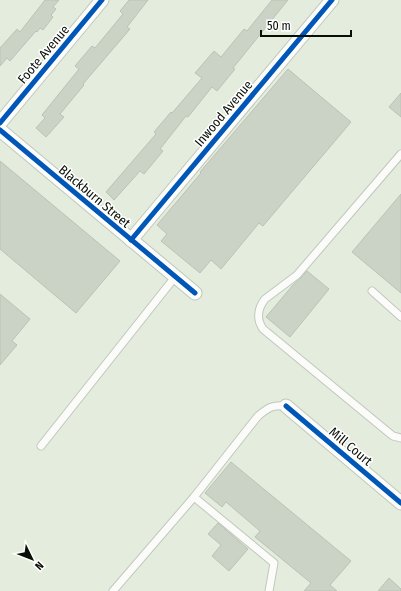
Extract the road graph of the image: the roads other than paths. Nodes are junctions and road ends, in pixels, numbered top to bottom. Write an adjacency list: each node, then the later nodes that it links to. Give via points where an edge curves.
1 (102, 0): 3 (street, Foote Avenue)
2 (332, 0): 6 (street, Inwood Avenue)
3 (0, 123)
4 (0, 130): 6 (street, Blackburn Street)
5 (401, 154): 12 (lane, via 297,275 265,299 258,315 263,329 393,436)
6 (131, 240): 7 (street, Blackburn Street)
7 (175, 277): 9 (street, Blackburn Street); 13 (lane)
8 (372, 291): 10 (lane)
9 (195, 293)
10 (401, 317)
11 (286, 406): 14 (lane, via 269,407 258,416); 15 (street, Mill Court)
12 (401, 438)
13 (42, 446)
14 (194, 497): 16 (lane); 17 (lane, via 274,563)
15 (401, 503)
16 (113, 591)
17 (269, 591)

